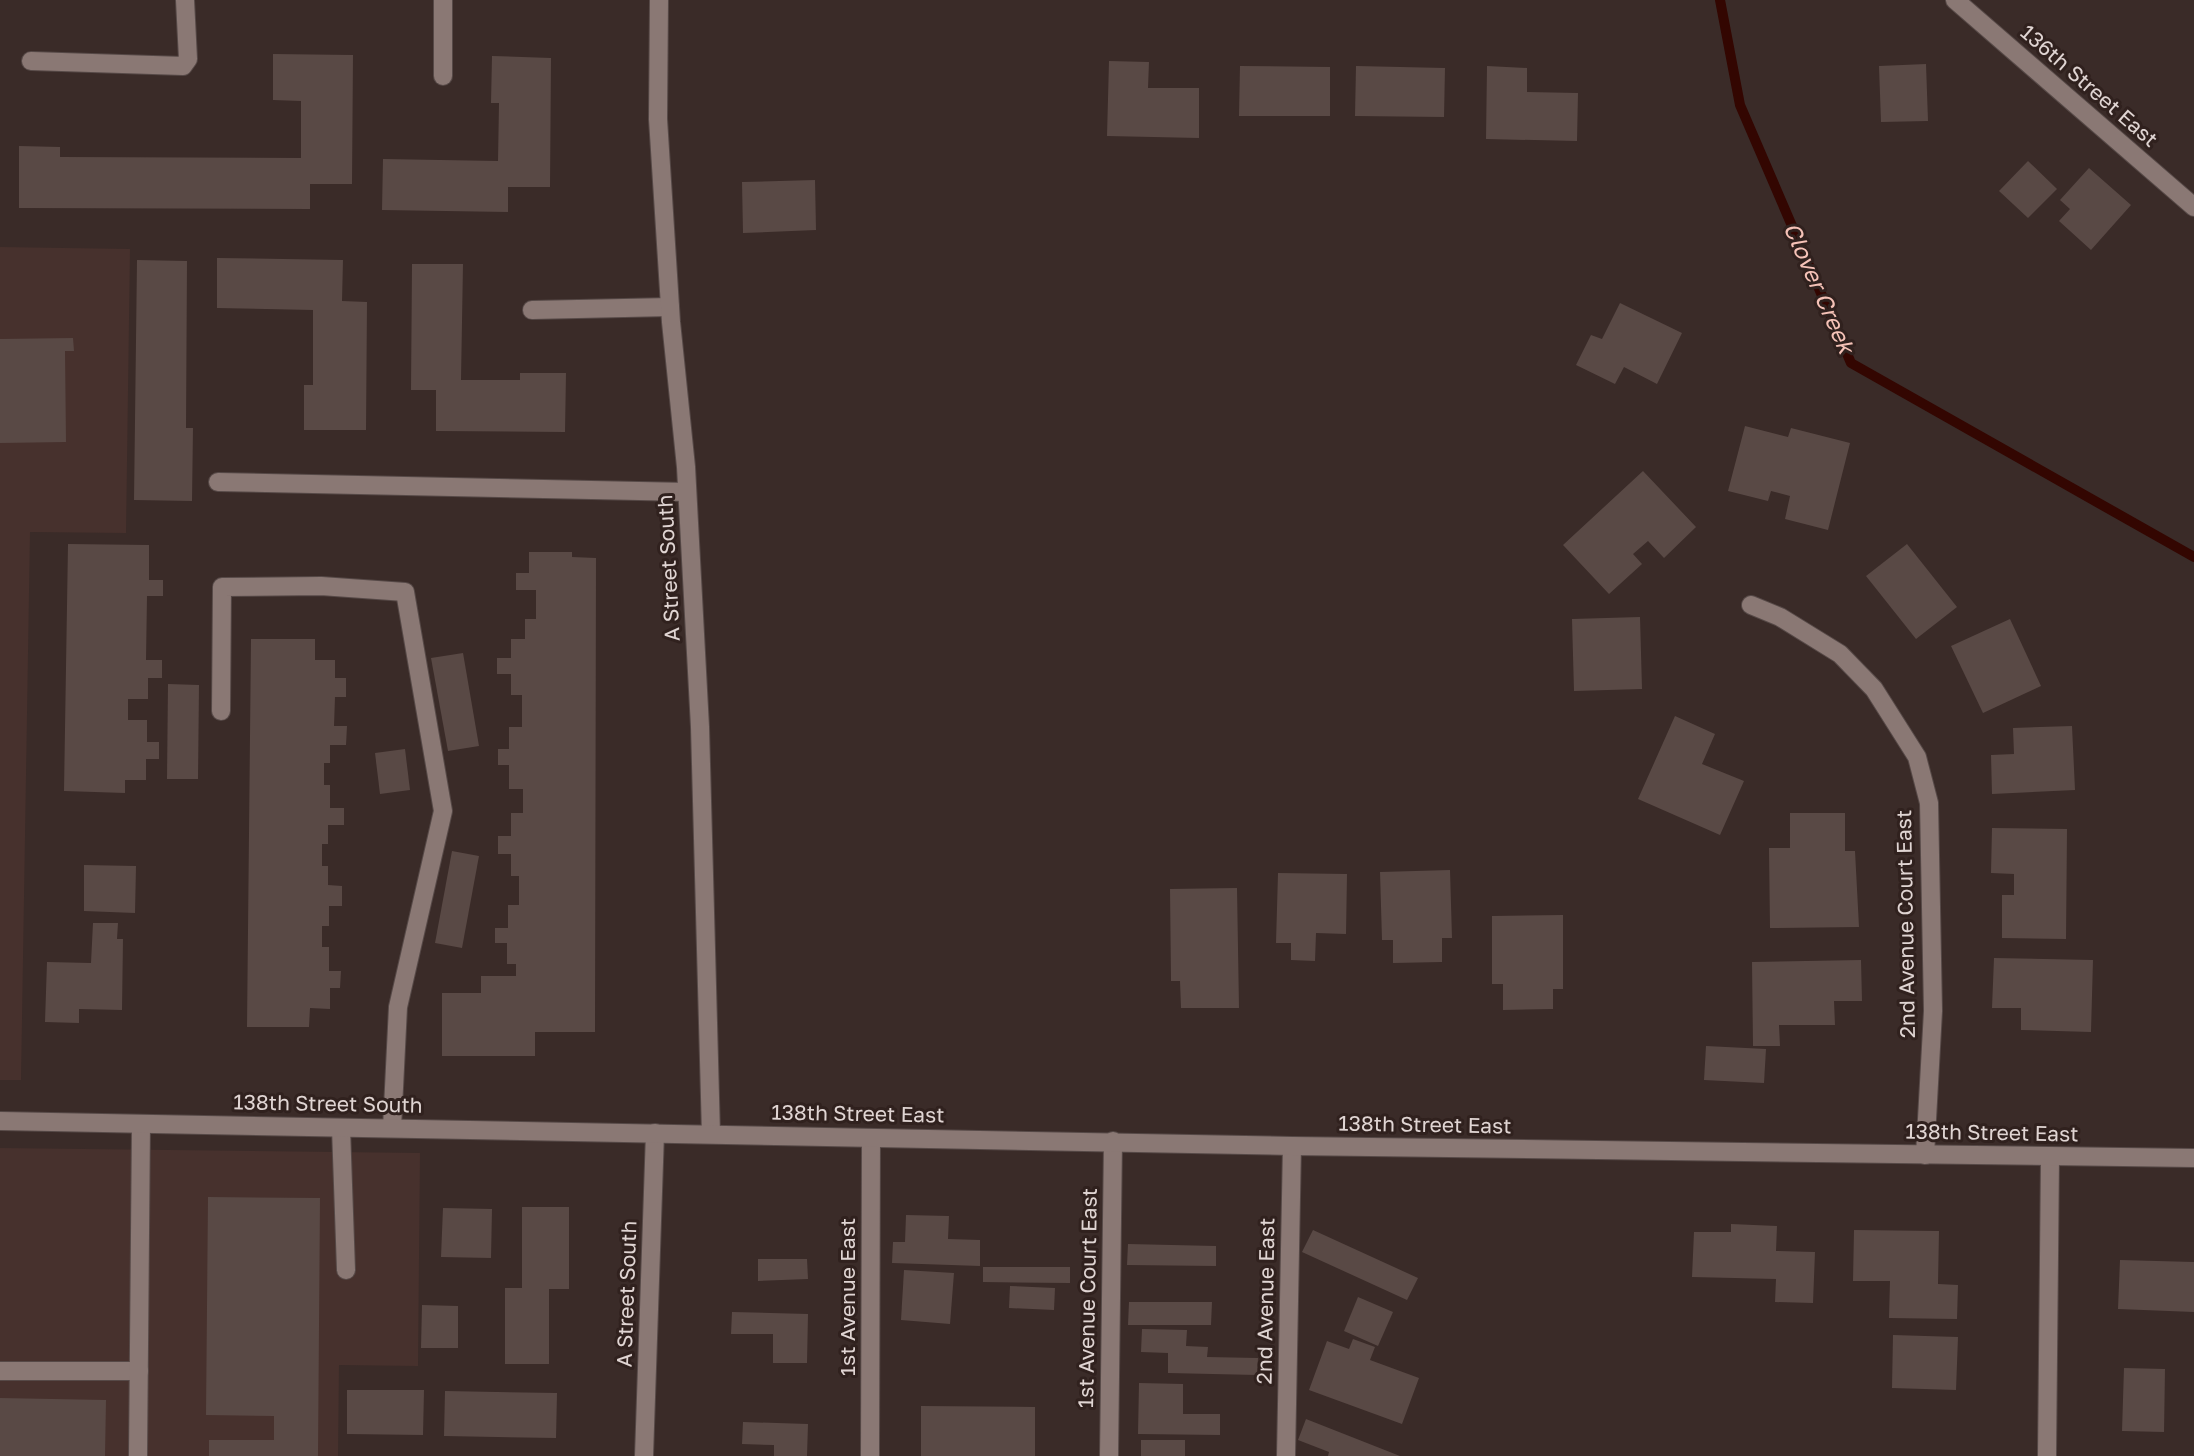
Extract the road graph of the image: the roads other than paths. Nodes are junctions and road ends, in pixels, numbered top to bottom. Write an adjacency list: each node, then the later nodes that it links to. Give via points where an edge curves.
1 (185, 0): 5 (street, via 188,60 183,66)
2 (443, 0): 6 (street)
3 (659, 0): 8 (street, A Street South, via 658,119)
4 (1955, 0): 7 (street, 136th Street East)
5 (31, 61)
6 (443, 76)
7 (2194, 206)
8 (670, 307): 9 (street); 11 (street, A Street South)
9 (532, 310)
10 (218, 482): 11 (street)
11 (687, 492): 19 (street, A Street South, via 701,741)
12 (1751, 605): 23 (street, 2nd Avenue Court East, via 1840,654 1874,689 1917,757 1929,803 1933,1011)
13 (221, 711): 17 (street, via 222,587 321,586 405,592 443,811 398,1007)
14 (0, 1121): 15 (street, 138th Street South)
15 (141, 1124): 16 (street, 138th Street South); 28 (street)
16 (341, 1128): 17 (street, 138th Street South); 26 (street)
17 (392, 1128): 18 (street, 138th Street South)
18 (655, 1133): 19 (street, 138th Street East); 30 (street, A Street South)
19 (711, 1134): 20 (street, 138th Street East)
20 (871, 1138): 21 (street, 138th Street East); 31 (street, 1st Avenue East)
21 (1113, 1141): 22 (street, 138th Street East); 32 (street, 1st Avenue Court East)
22 (1292, 1146): 23 (street, 138th Street East); 33 (street, 2nd Avenue East)
23 (1925, 1155): 24 (street, 138th Street East)
24 (2050, 1157): 25 (street, 138th Street East); 34 (street)
25 (2194, 1158)
26 (346, 1270)
27 (0, 1371): 28 (street)
28 (139, 1371): 29 (street)
29 (138, 1456)
30 (644, 1456)
31 (870, 1456)
32 (1109, 1456)
33 (1286, 1456)
34 (2047, 1456)

